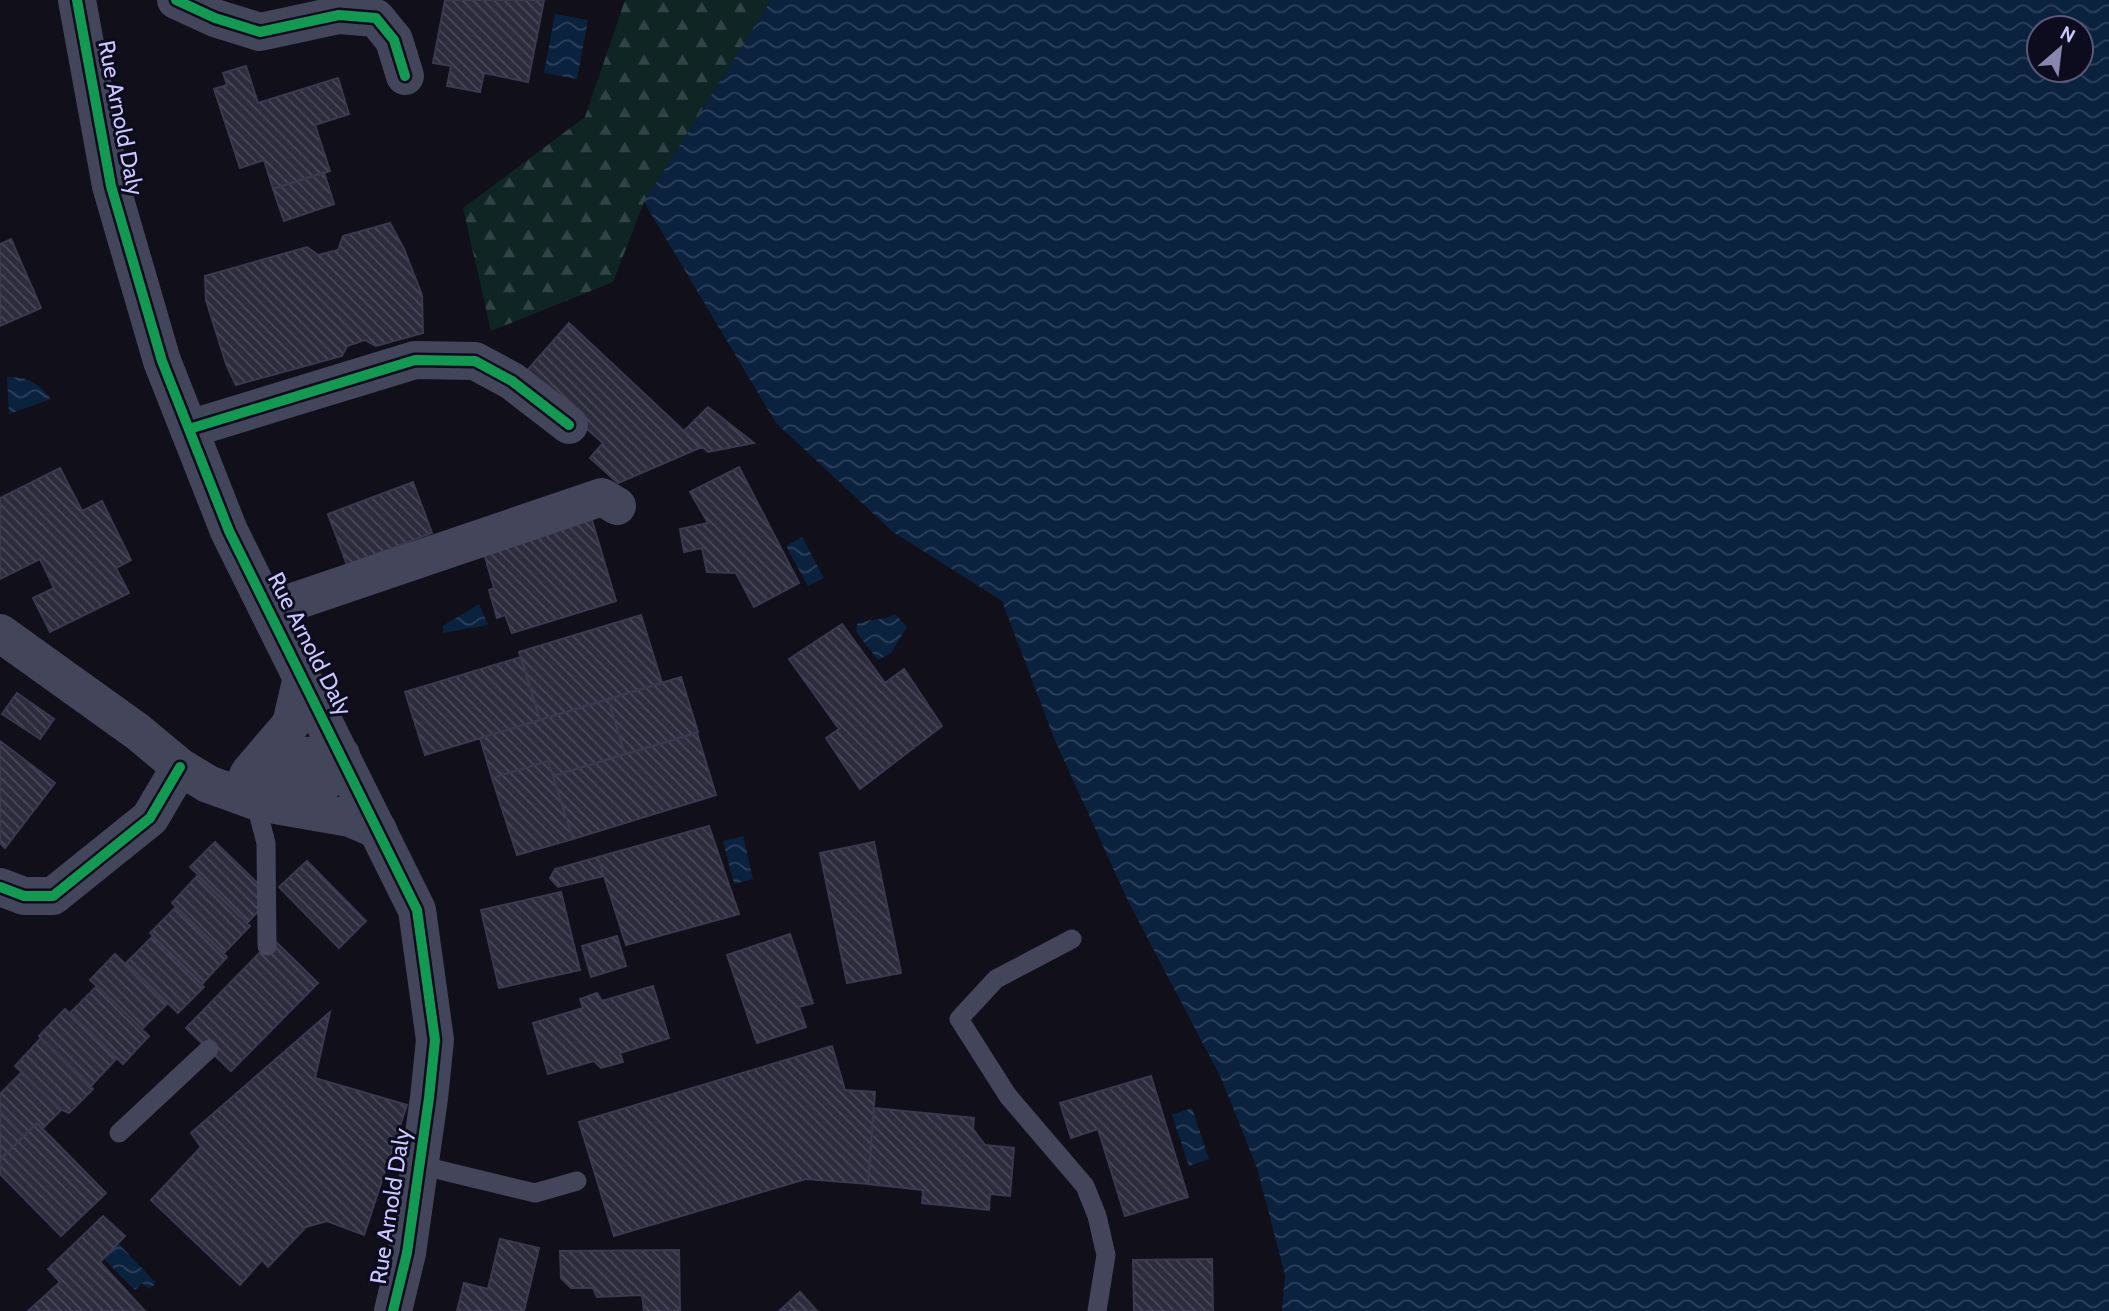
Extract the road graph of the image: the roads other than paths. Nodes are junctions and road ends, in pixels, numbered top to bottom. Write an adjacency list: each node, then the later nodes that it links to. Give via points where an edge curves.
1 (77, 0): 5 (street, Rue Arnold Daly, via 111,186 162,360)
2 (176, 0): 3 (street, via 260,32 339,15 376,18 394,40)
3 (405, 76)
4 (569, 425): 5 (street, via 513,381 475,361 415,360)
5 (189, 429): 7 (street, Rue Arnold Daly, via 229,531)
6 (617, 506): 7 (street, via 602,497)
7 (269, 610): 9 (street, Rue Arnold Daly)
8 (0, 633): 11 (street)
9 (302, 677): 10 (street, Rue Arnold Daly); 12 (street, via 290,724)
10 (341, 755): 12 (street, via 331,778); 13 (street, Rue Arnold Daly)
11 (194, 775): 12 (street); 14 (street, via 150,818 54,896 24,897)
12 (251, 788): 13 (street); 16 (lane, via 266,844)
13 (378, 830): 19 (street, Rue Arnold Daly, via 417,910 435,1040)
14 (0, 887)
15 (1072, 939): 22 (lane, via 996,979 959,1019 1008,1096 1084,1186 1106,1255)
16 (267, 946)
17 (209, 1049): 18 (lane)
18 (119, 1133)
19 (419, 1165): 20 (lane, via 535,1193); 21 (street, Rue Arnold Daly, via 407,1253)
20 (577, 1181)
21 (393, 1311)
22 (1097, 1311)

